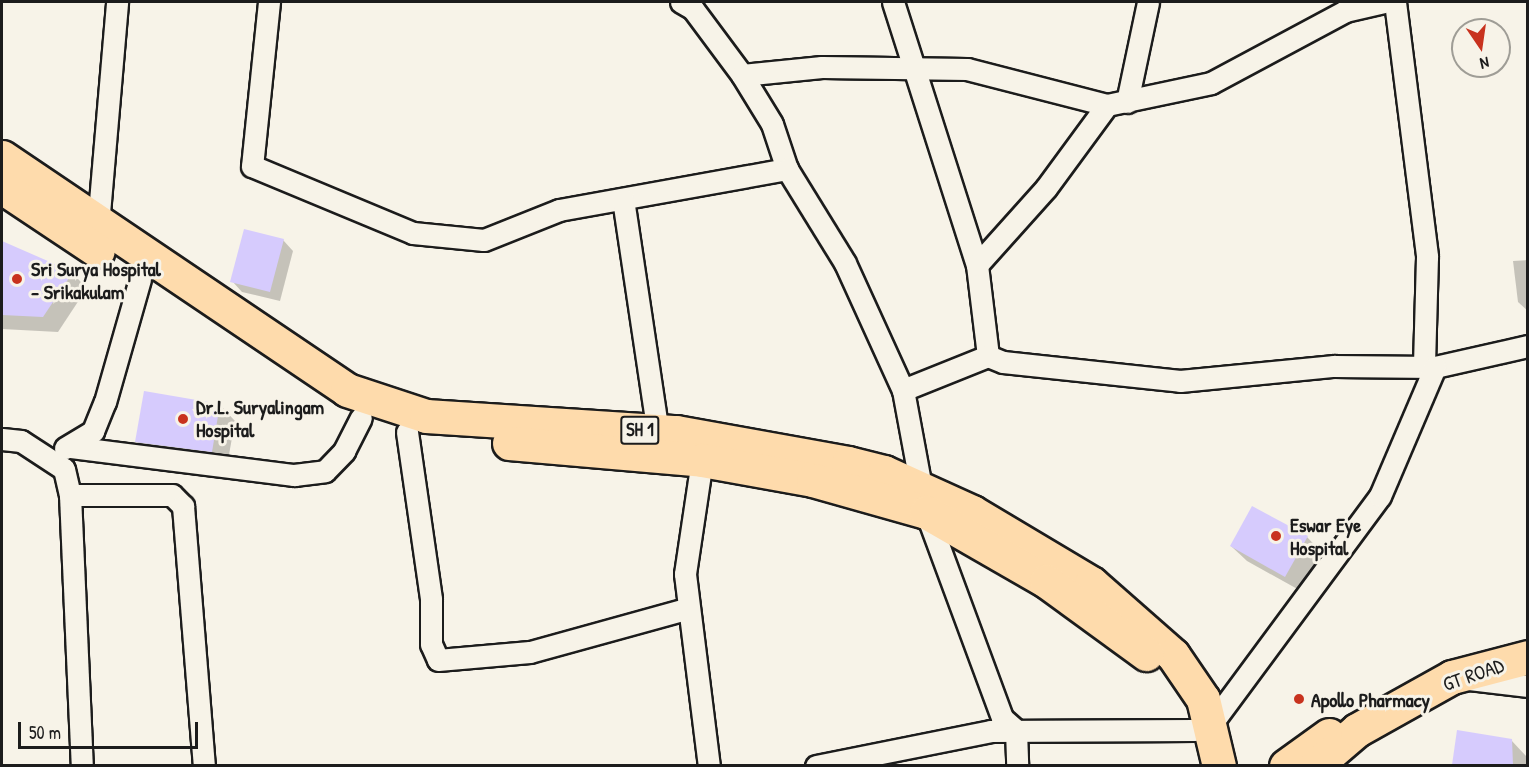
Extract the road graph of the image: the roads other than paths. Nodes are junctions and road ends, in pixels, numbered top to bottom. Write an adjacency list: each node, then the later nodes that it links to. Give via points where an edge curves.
1 (117, 2): 15 (street)
2 (269, 2): 14 (street, via 252,166 413,233 484,240 559,210)
3 (681, 2): 9 (street, via 693,9)
4 (893, 2): 8 (street)
5 (1148, 2): 10 (street)
6 (1383, 2): 10 (street, via 1345,10 1211,83)
7 (1395, 2): 20 (street, via 1427,257)
8 (914, 69): 9 (street, via 822,67); 10 (street, via 996,73); 16 (street)
9 (742, 75): 12 (street, via 772,123)
10 (1117, 103): 16 (street)
11 (2, 157): 15 (main road, SH 1)
12 (787, 169): 14 (street); 21 (street, via 845,263)
13 (2, 187): 17 (main road, SH 1)
14 (623, 199): 25 (street)
15 (98, 225): 25 (main road, SH 1, via 296,358 358,394 435,417)
16 (977, 265): 19 (street)
17 (140, 279): 22 (main road, SH 1, via 320,398); 26 (street, via 105,402 93,431)
18 (1527, 346): 20 (street)
19 (987, 356): 20 (street, via 1003,362 1180,381 1334,366); 21 (street)
20 (1429, 367): 35 (street, via 1380,496)
21 (903, 390): 30 (street)
22 (361, 418): 23 (main road, SH 1); 26 (street, via 344,451 325,471 294,475)
23 (407, 432): 25 (main road, SH 1); 31 (street, via 431,599 431,644 438,660 530,652)
24 (2, 439): 27 (street, via 21,441)
25 (659, 444): 28 (main road, SH 1); 30 (main road, SH 1, via 848,463)
26 (71, 447): 27 (street)
27 (41, 454): 29 (street, via 64,469)
28 (702, 460): 30 (main road, SH 1); 31 (street, via 685,574)
29 (70, 495): 38 (street); 39 (street, via 172,495 183,506)
30 (923, 499): 35 (main road, SH 1, via 972,512 1116,602 1186,672); 36 (street, via 1002,718)
31 (686, 609): 40 (street)
32 (1527, 657): 33 (main road, GT ROAD)
33 (1452, 677): 34 (street); 37 (main road, GT ROAD)
34 (1527, 686)
35 (1204, 726): 36 (street, via 1028,734); 43 (main road, SH 1); 44 (main road, SH 1)
36 (1016, 729): 41 (street); 42 (street)
37 (1357, 730): 45 (main road, GT ROAD, via 1324,735); 46 (main road, GT ROAD)
38 (82, 765)
39 (204, 765)
40 (709, 765)
41 (816, 765)
42 (1017, 765)
43 (1203, 765)
44 (1220, 765)
45 (1286, 765)
46 (1315, 765)

